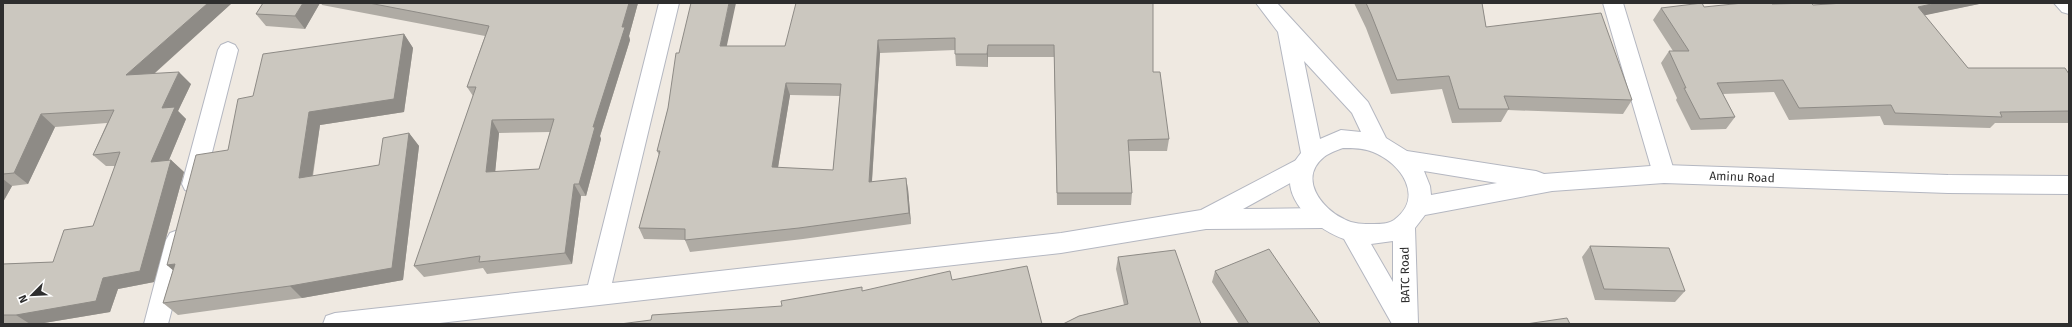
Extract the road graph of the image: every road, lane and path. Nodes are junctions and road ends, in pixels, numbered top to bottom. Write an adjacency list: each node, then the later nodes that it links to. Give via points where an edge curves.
1 (670, 3): 19 (street)
2 (1266, 3): 6 (street)
3 (1613, 3): 11 (street)
4 (2064, 3): 5 (street)
5 (2069, 6)
6 (1288, 30): 8 (street, via 1360,108); 9 (street)
7 (228, 50): 20 (street)
8 (1378, 144): 9 (street, via 1360,139 1341,139 1325,144); 10 (street)
9 (1308, 159): 15 (street, via 1300,178 1303,192 1310,206); 16 (street)
10 (1402, 159): 12 (street); 14 (street, via 1414,174 1420,191)
11 (1664, 174): 12 (street, Aminu Road); 13 (street, Aminu Road, via 1948,184)
12 (1552, 182): 14 (street, Aminu Road)
13 (2069, 185)
14 (1418, 207): 17 (street)
15 (1322, 218): 16 (street); 18 (street, via 1336,227)
16 (1206, 219): 19 (street, via 1061,243)
17 (1404, 226): 18 (street, via 1389,233); 22 (street, BATC Road)
18 (1353, 233): 22 (street)
19 (597, 295): 21 (street)
20 (156, 324)
21 (335, 324)
22 (1405, 324)

